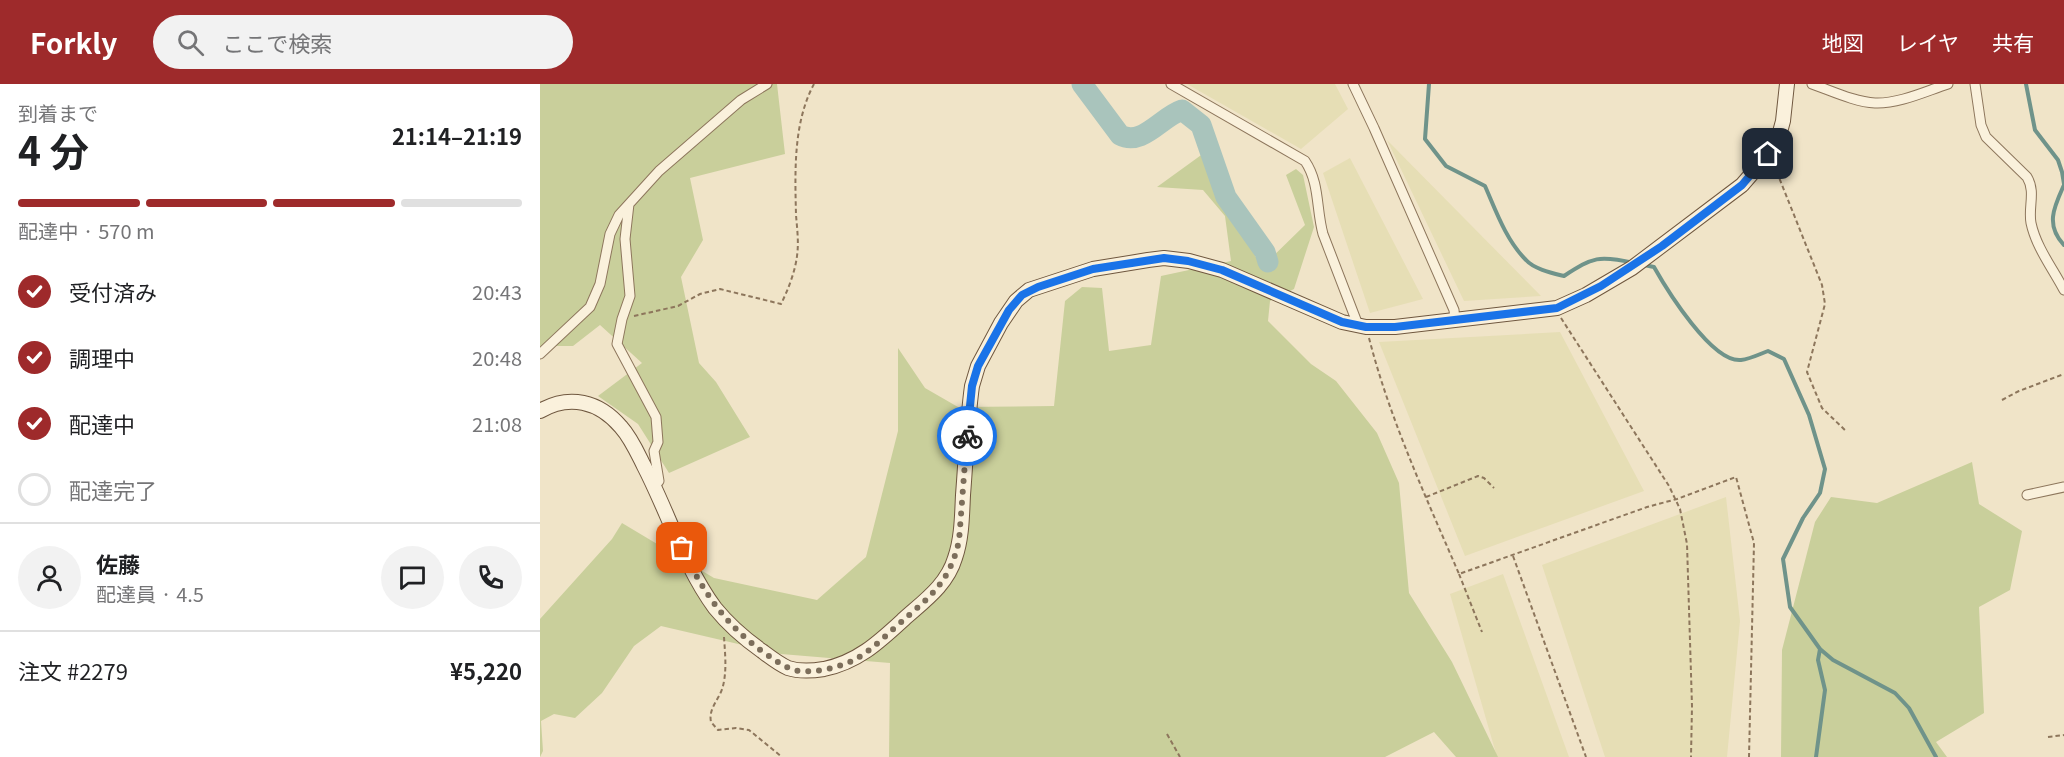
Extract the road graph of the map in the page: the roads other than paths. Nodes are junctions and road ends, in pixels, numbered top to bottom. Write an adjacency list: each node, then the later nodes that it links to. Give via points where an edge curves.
1 (767, 84): 8 (street, via 741,100 658,171)
2 (1172, 84): 11 (street, via 1305,161 1315,179 1323,234)
3 (1353, 84): 10 (street)
4 (1787, 84): 10 (street, via 1780,132 1768,154 1742,185 1632,268 1557,308)
5 (1812, 84): 6 (street, via 1877,103)
6 (1948, 84)
7 (1975, 84): 9 (street, via 1986,137 2031,184 2030,221)
8 (629, 204): 12 (street, via 610,234 600,284 590,307); 14 (street, via 625,239 630,296 617,344 657,417 658,442 654,451 659,481)
9 (2064, 290)
10 (1455, 320): 11 (street, via 1395,327)
11 (1362, 326): 14 (street, via 1342,322 1222,270 1164,258 1093,269 1029,290 1009,310 975,376 959,541 951,569 936,591 861,656 819,670 786,667 730,624 692,569)
12 (540, 354)
13 (540, 411): 14 (street, via 569,400 587,403 614,419 630,438)
14 (655, 486)
15 (2064, 487): 16 (street)
16 (2027, 495)

